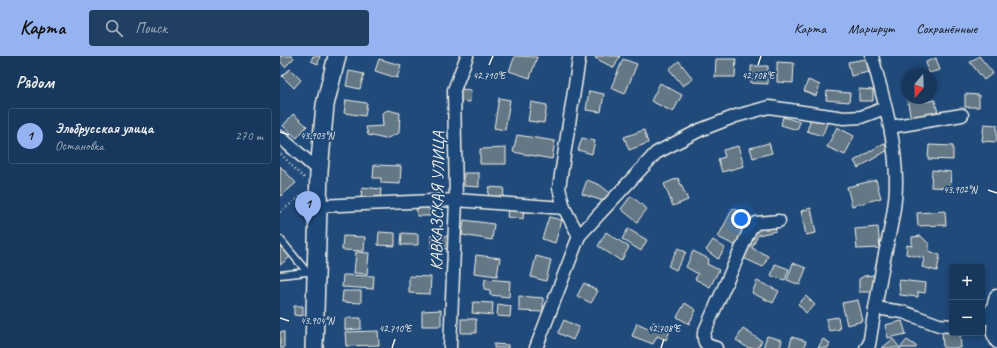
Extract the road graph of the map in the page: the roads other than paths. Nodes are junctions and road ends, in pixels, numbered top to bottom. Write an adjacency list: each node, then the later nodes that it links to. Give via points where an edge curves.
1 (337, 56): 9 (street, via 325,105)
2 (467, 56): 10 (street, КАВКАЗСКАЯ УЛИЦА, via 454,90)
3 (872, 56): 5 (street)
4 (579, 59): 12 (street, via 559,188)
5 (885, 108): 7 (street); 14 (street, via 861,117 844,118 769,107 700,130 656,153)
6 (962, 115): 7 (street)
7 (890, 127): 19 (street, via 896,182 893,215)
8 (280, 137): 9 (street)
9 (319, 171): 11 (street)
10 (456, 200): 11 (street); 12 (street); 24 (street, КАВКАЗСКАЯ УЛИЦА)
11 (318, 206): 16 (street)
12 (564, 208): 14 (street)
13 (779, 221): 26 (street, via 756,223 750,229 704,333 703,340 707,345)
14 (579, 236): 25 (street)
15 (280, 238): 16 (lane)
16 (312, 272): 17 (lane); 23 (street)
17 (280, 275)
18 (995, 301): 20 (street); 22 (street, via 993,334)
19 (875, 308): 21 (street, via 903,312 939,325); 27 (street, via 869,345)
20 (985, 318)
21 (949, 326)
22 (997, 342)
23 (314, 348)
24 (450, 348)
25 (536, 348)
26 (716, 348)
27 (866, 348)

